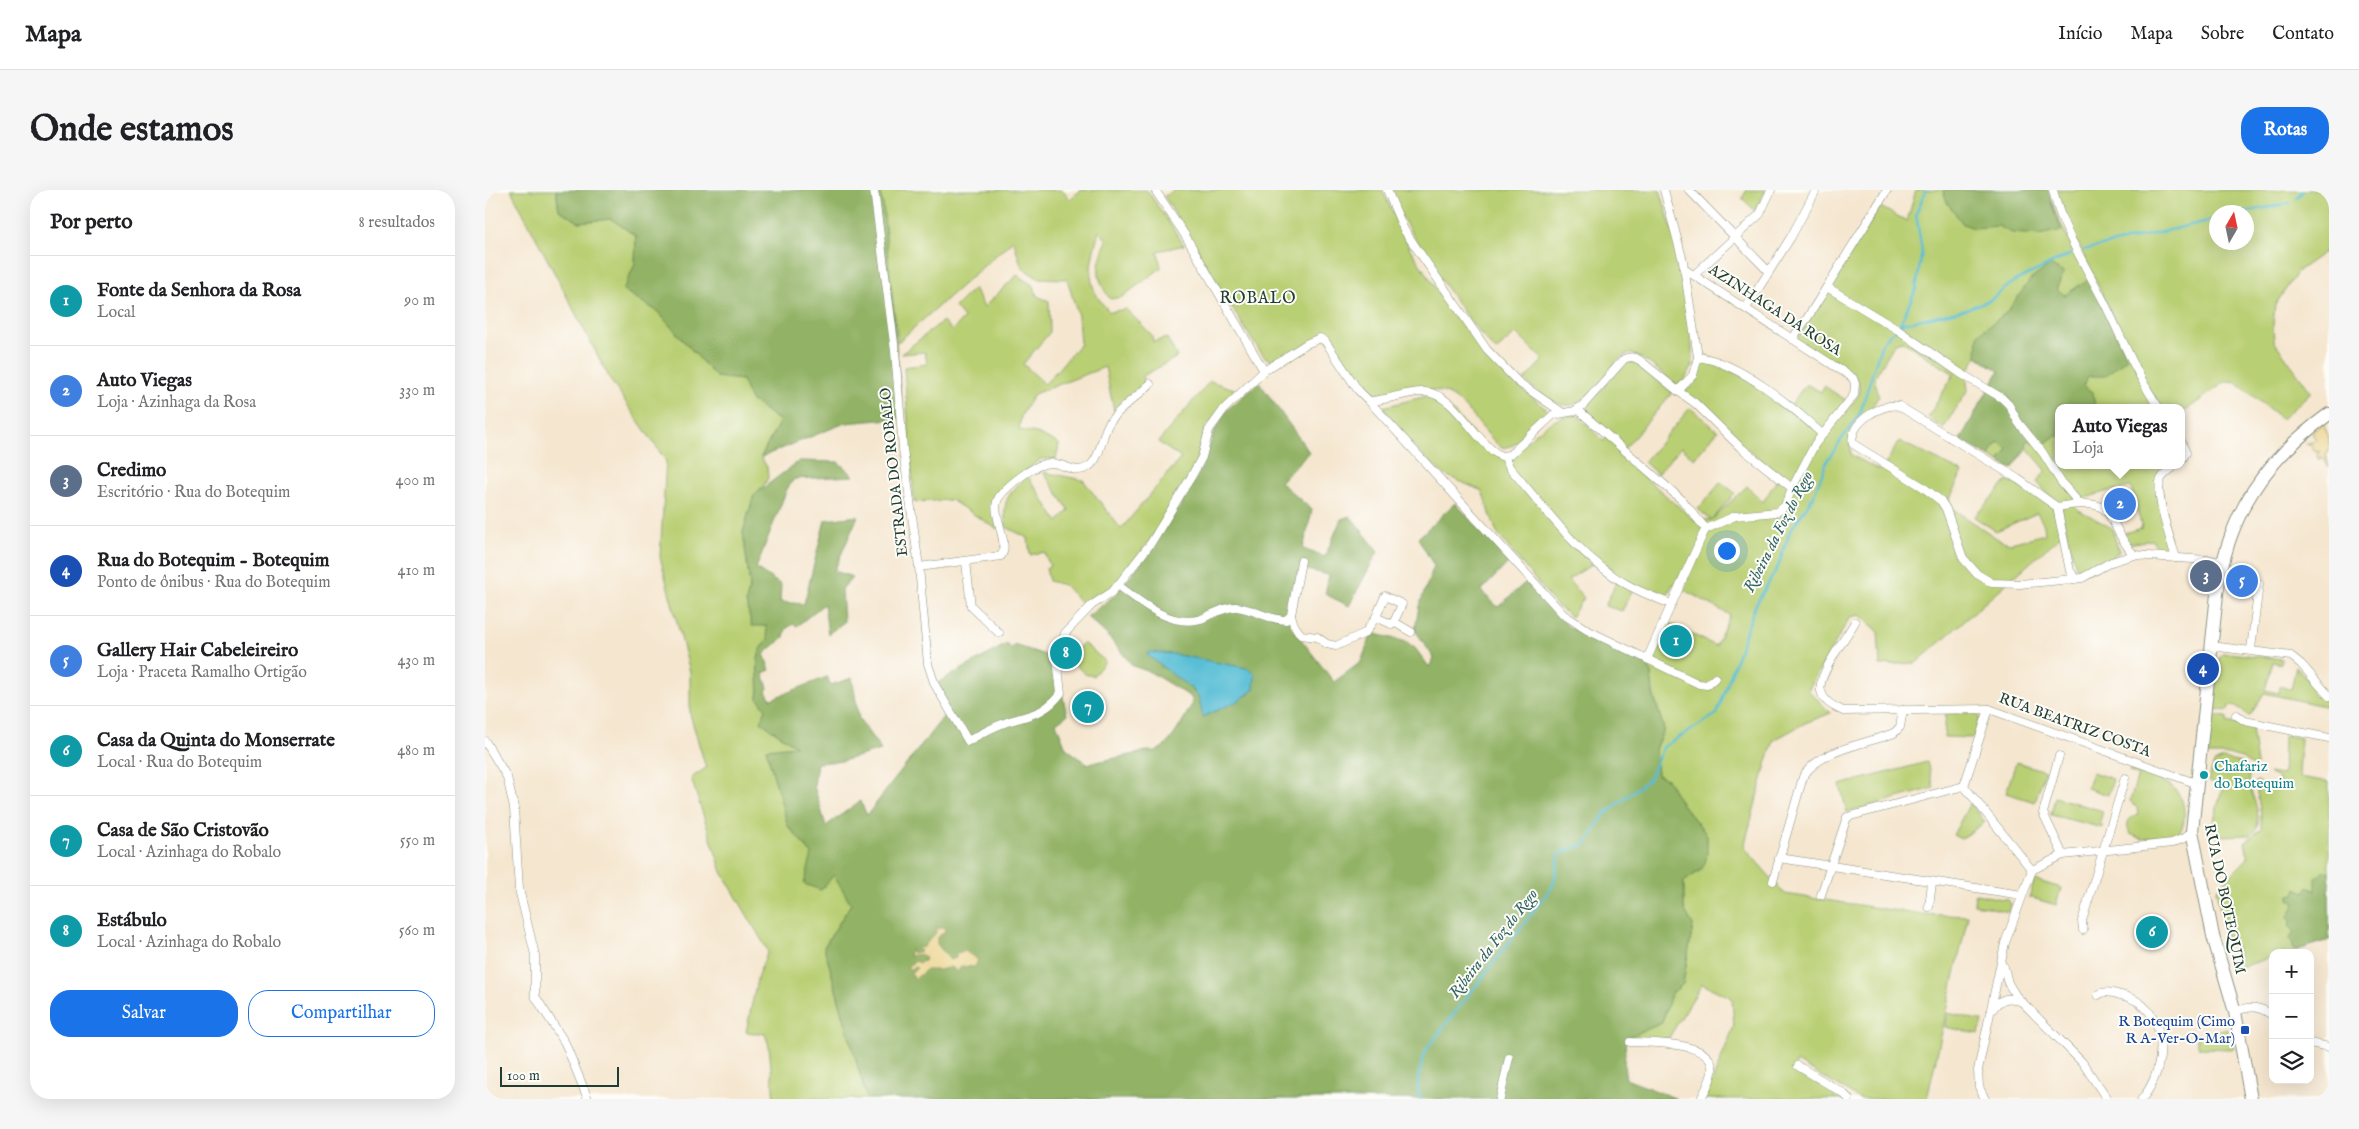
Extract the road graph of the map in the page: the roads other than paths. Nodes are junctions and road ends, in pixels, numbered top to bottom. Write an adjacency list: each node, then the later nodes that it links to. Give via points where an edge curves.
1 (874, 190): 38 (street, ESTRADA DO ROBALO)
2 (1155, 190): 18 (street)
3 (1387, 190): 24 (street, via 1404,230 1487,350 1518,382)
4 (1664, 190): 11 (street, AZINHAGA DA ROSA)
5 (1689, 190): 10 (street)
6 (1771, 190): 10 (street, via 1760,214)
7 (1816, 190): 12 (street)
8 (1887, 190): 14 (street)
9 (2053, 190): 22 (street, via 2073,243 2140,380)
10 (1735, 237): 12 (street); 13 (street)
11 (1685, 269): 13 (street, AZINHAGA DA ROSA); 17 (street, AZINHAGA DA ROSA)
12 (1769, 272): 15 (street)
13 (1694, 275): 15 (street, AZINHAGA DA ROSA)
14 (1827, 287): 16 (street); 30 (street, via 2002,398)
15 (1746, 308): 16 (street, AZINHAGA DA ROSA)
16 (1792, 339): 26 (street, AZINHAGA DA ROSA, via 1855,381 1854,395)
17 (1698, 356): 20 (street, AZINHAGA DA ROSA, via 1693,376); 26 (street, via 1721,362 1756,382)
18 (1264, 371): 21 (street, via 1320,338 1328,344); 41 (street, via 1224,409 1209,430 1203,457 1178,501)
19 (1150, 384): 37 (street, via 1115,415 1090,466 1077,471 1053,463 1045,464 1024,475 999,496 997,506 1003,554)
20 (1678, 391): 23 (street, via 1641,361 1629,357); 29 (street)
21 (1369, 401): 27 (street, via 1415,393 1436,395 1493,451); 51 (street, via 1563,614 1587,630)
22 (2156, 404)
23 (1577, 409): 24 (street); 32 (street, via 1681,500)
24 (1563, 413): 27 (street, via 1553,415)
25 (2329, 414): 36 (main road, RUA DO BOTEQUIM, via 2290,445 2252,489 2232,529)
26 (1822, 434): 29 (street)
27 (1504, 456): 42 (street, via 1510,468 1563,530 1588,554 1627,585)
28 (2172, 469): 34 (street, via 2161,479 2159,487)
29 (1791, 488): 32 (street, via 1785,506 1777,512 1735,516)
30 (2080, 504): 31 (street); 33 (street, via 2101,506 2107,510 2119,536)
31 (2057, 507): 39 (street, via 2070,571); 39 (street, via 2018,479 1899,406 1879,409 1864,419 1854,432 1853,444 1941,501 1963,558 1985,580 2003,584)
32 (1707, 529): 42 (street, via 1693,552)
33 (2134, 555): 34 (street); 39 (street)
34 (2175, 558): 36 (street)
35 (1301, 561): 43 (street)
36 (2222, 561): 49 (main road, RUA DO BOTEQUIM)
37 (966, 562): 38 (street); 47 (street, via 971,606)
38 (919, 567): 41 (street, ESTRADA DO ROBALO, via 931,675 968,741 1008,722 1041,713 1057,699 1061,693 1057,660 1065,633 1092,605)
39 (2076, 579)
40 (2259, 584): 50 (street)
41 (1118, 586): 43 (street, via 1149,607 1180,620 1191,621 1237,607 1280,620)
42 (1671, 604): 51 (street)
43 (1291, 615): 44 (street, via 1301,635 1317,637 1336,646 1365,633)
44 (1376, 617): 46 (street); 48 (street, via 1385,596 1402,604 1394,622)
45 (1855, 622): 55 (street, RUA BEATRIZ COSTA, via 1822,677 1820,690 1827,703 1843,712)
46 (1391, 624)
47 (999, 632)
48 (1411, 632)
49 (2211, 646): 50 (street); 61 (main road, RUA DO BOTEQUIM)
50 (2251, 649): 53 (street, via 2291,656)
51 (1647, 659): 52 (street, via 1699,684 1707,685)
52 (1715, 678)
53 (2329, 696)
54 (1989, 709): 55 (street, RUA BEATRIZ COSTA); 61 (street, RUA BEATRIZ COSTA); 62 (street)
55 (1903, 710): 66 (street, via 1900,727 1894,734 1844,749 1806,771)
56 (2236, 715): 57 (street, via 2245,721)
57 (2329, 738)
58 (485, 741): 87 (street, via 507,776 514,808 519,889 535,955 535,996 565,1043)
59 (2059, 756): 65 (street, via 2043,813)
60 (2125, 778): 64 (street)
61 (2195, 783): 63 (main road, RUA DO BOTEQUIM)
62 (1965, 786): 67 (street, via 1847,817); 68 (street)
63 (2192, 831): 64 (street, via 2173,843); 79 (main road, RUA DO BOTEQUIM, via 2215,943)
64 (2103, 850): 65 (street); 74 (street, via 2082,920)
65 (2063, 855): 68 (street)
66 (1779, 858): 67 (street); 69 (street)
67 (1830, 866): 70 (street); 71 (street)
68 (2032, 870): 72 (street)
69 (1773, 881)
70 (1932, 882): 72 (street); 73 (street)
71 (1821, 895)
72 (2022, 895): 75 (street, via 2005,943)
73 (1929, 907)
74 (2083, 930)
75 (2003, 960): 77 (street, via 2008,984); 78 (street)
76 (2098, 995): 92 (street, via 2111,992 2134,998 2146,1006 2154,1019 2160,1037 2158,1069 2151,1088)
77 (2021, 1002): 78 (street, via 2004,999); 86 (street, via 2082,1062)
78 (1992, 1011): 91 (street, via 1978,1070 1979,1087)
79 (2235, 1012): 80 (street, via 2250,1006); 93 (main road, RUA DO BOTEQUIM)
80 (2269, 1014)
81 (1631, 1042): 89 (street, via 1676,1044 1707,1057 1712,1064 1712,1072)
82 (2314, 1044): 83 (street)
83 (2329, 1048)
84 (1509, 1058): 88 (street)
85 (1798, 1066): 90 (street, via 1843,1092)
86 (2107, 1097)
87 (588, 1099)
88 (1500, 1099)
89 (1701, 1099)
90 (1849, 1099)
91 (1985, 1099)
92 (2142, 1099)
93 (2251, 1099)

